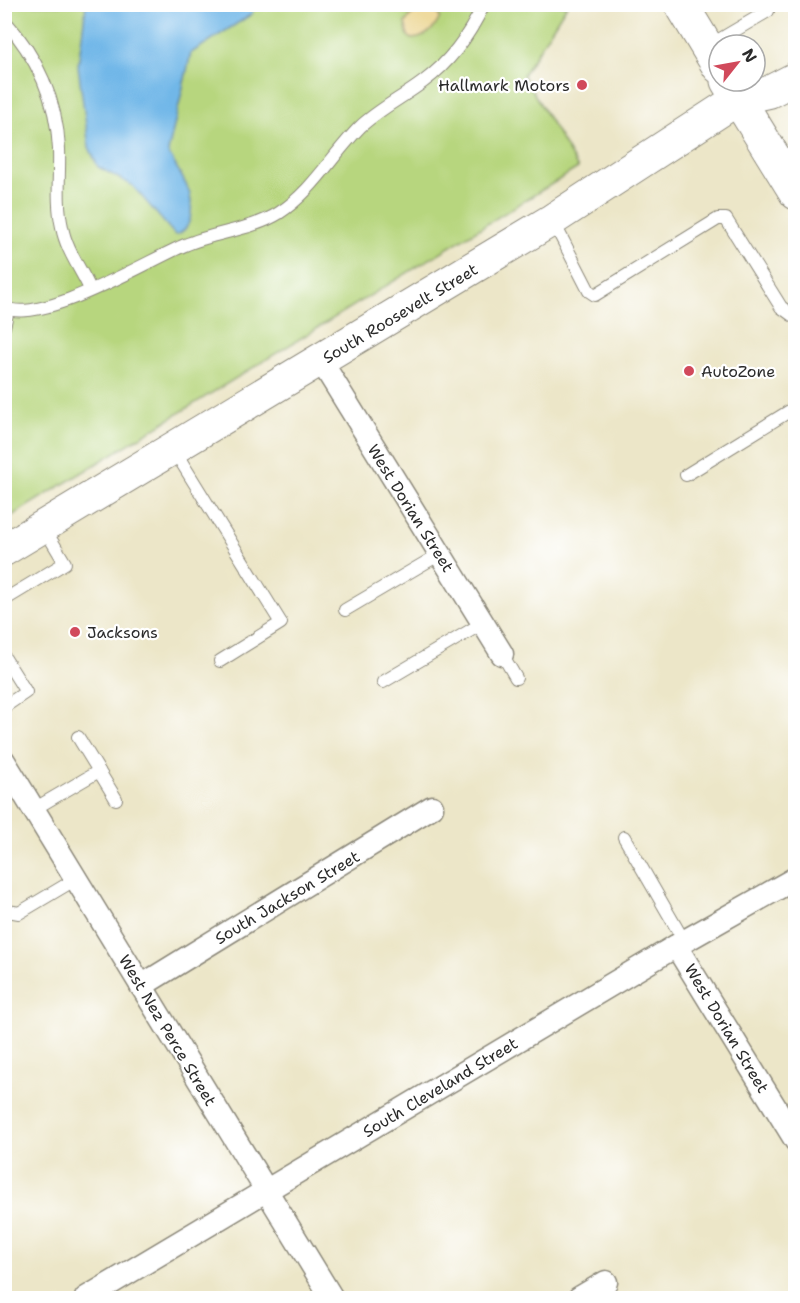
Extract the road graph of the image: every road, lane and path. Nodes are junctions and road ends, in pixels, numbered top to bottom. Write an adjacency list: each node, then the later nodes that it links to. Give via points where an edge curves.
1 (484, 4): 13 (lane, via 459,47 423,82 376,112 292,204 261,221 185,245)
2 (681, 4): 6 (main road)
3 (768, 11): 5 (lane)
4 (4, 20): 13 (lane, via 30,54 50,96 59,149 62,230)
5 (742, 33)
6 (707, 47)
7 (795, 78): 8 (street, South Roosevelt Street)
8 (767, 92)
9 (728, 93): 12 (street, South Roosevelt Street)
10 (734, 93): 11 (main road)
11 (795, 193)
12 (552, 220): 15 (lane, via 589,291 595,295 718,219 726,219 781,307 792,315); 17 (street, South Roosevelt Street)
13 (90, 290): 14 (lane, via 41,309)
14 (6, 309): 16 (lane)
15 (795, 313)
16 (4, 327)
17 (321, 361): 19 (street, South Roosevelt Street); 23 (street, West Dorian Street)
18 (795, 407): 20 (lane)
19 (173, 449): 21 (street, South Roosevelt Street); 29 (lane, via 281,623)
20 (686, 475)
21 (43, 527): 22 (street, South Roosevelt Street); 24 (lane, via 65,563)
22 (4, 550)
23 (440, 554): 25 (lane); 26 (street, West Dorian Street)
24 (4, 600)
25 (345, 610)
26 (483, 623): 27 (street, West Dorian Street); 31 (lane)
27 (502, 654): 30 (lane)
28 (4, 657): 32 (lane, via 26,692)
29 (220, 661)
30 (516, 678)
31 (383, 682)
32 (4, 707)
33 (78, 737): 35 (lane)
34 (4, 761): 38 (street, West Nez Perce Street)
35 (99, 771): 36 (lane); 38 (lane)
36 (116, 799)
37 (432, 807): 44 (street, South Jackson Street)
38 (34, 809): 41 (street, West Nez Perce Street)
39 (624, 837): 43 (lane)
40 (795, 878): 43 (street, South Cleveland Street)
41 (76, 879): 42 (lane, via 20,913); 44 (street, West Nez Perce Street)
42 (6, 910)
43 (680, 943): 45 (street, West Dorian Street); 46 (street, South Cleveland Street)
44 (141, 986): 46 (street, West Nez Perce Street)
45 (795, 1141)
46 (266, 1191): 48 (street, South Cleveland Street); 49 (street, West Nez Perce Street)
47 (606, 1282): 50 (street)
48 (86, 1299)
49 (332, 1299)
50 (579, 1299)

